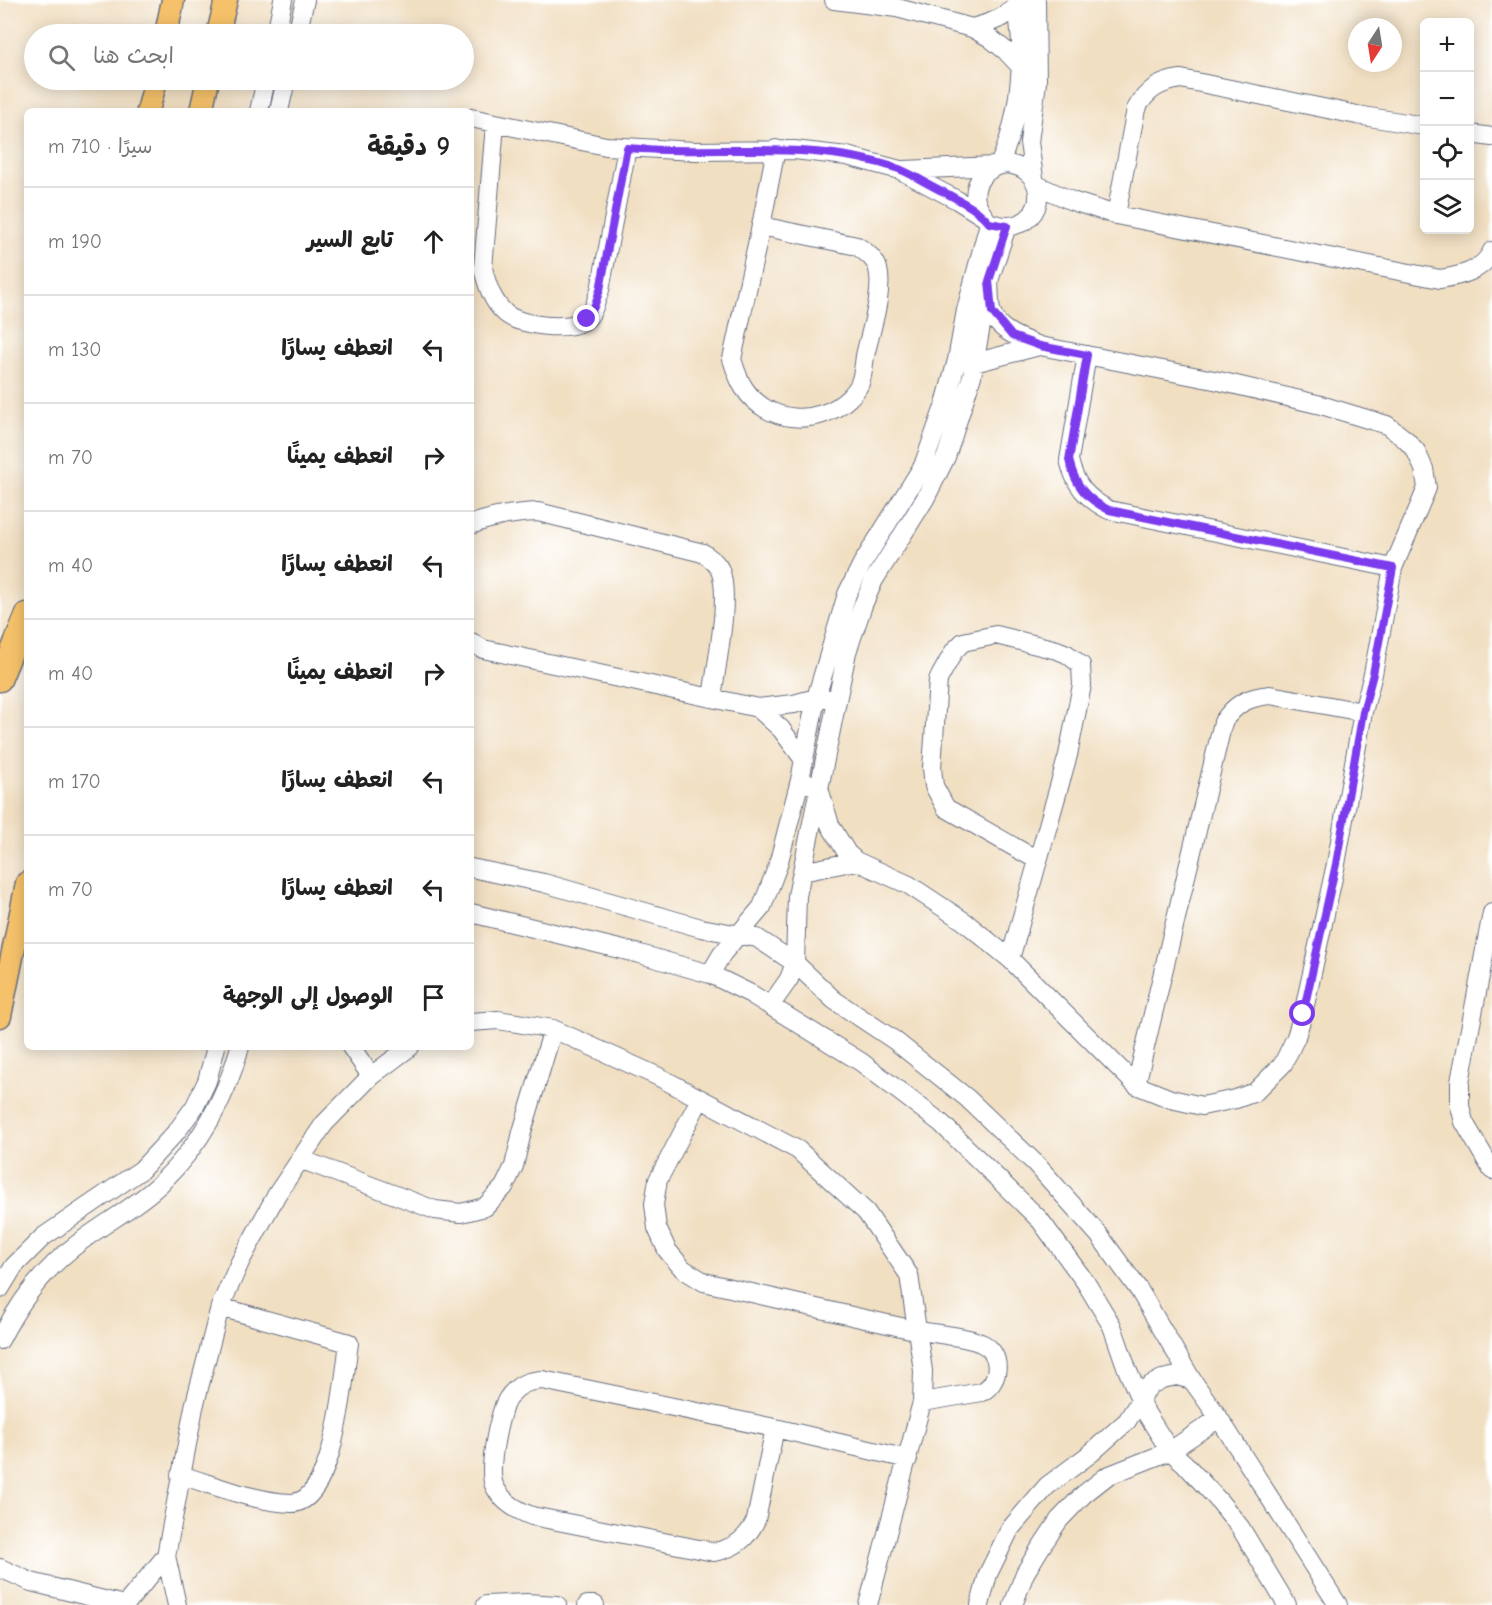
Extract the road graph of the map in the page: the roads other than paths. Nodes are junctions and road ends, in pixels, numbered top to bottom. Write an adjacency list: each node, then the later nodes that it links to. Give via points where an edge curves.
1 (174, 0): 9 (main road)
2 (226, 0): 10 (main road)
3 (283, 0): 11 (street)
4 (305, 0): 12 (street)
5 (834, 0): 8 (street)
6 (1036, 0): 7 (street); 32 (street, via 1037,82 1029,142)
7 (1018, 2): 13 (street, via 996,20); 14 (street)
8 (898, 4): 13 (street)
9 (168, 24)
10 (220, 24)
11 (278, 24)
12 (299, 24)
13 (972, 28): 14 (street, via 990,38)
14 (1020, 66): 30 (street, via 1010,135)
15 (153, 90): 19 (main road)
16 (206, 90): 20 (main road)
17 (264, 90): 21 (street)
18 (284, 90): 22 (street)
19 (149, 108)
20 (202, 108)
21 (260, 108)
22 (280, 108)
23 (474, 119): 24 (street)
24 (495, 124): 28 (street); 28 (street, via 483,268 487,286 507,315 542,326 571,326 587,319 594,307)
25 (1420, 125): 35 (street, via 1181,79 1167,81 1154,87 1136,109)
26 (1474, 135): 27 (street)
27 (1492, 137)
28 (627, 148): 29 (street)
29 (776, 149): 31 (street, via 847,156); 37 (street)
30 (997, 165): 31 (street); 32 (street, via 1022,167); 36 (street, via 978,184 976,201)
31 (900, 170): 36 (street, via 948,194)
32 (1035, 182): 33 (street); 34 (street)
33 (1071, 201): 34 (street); 35 (street)
34 (1036, 207): 38 (street, via 1027,219)
35 (1116, 215): 39 (street, via 1440,279 1473,269)
36 (987, 220): 38 (street); 43 (street, via 966,310)
37 (761, 226): 37 (street, via 732,358 737,375 756,402 771,412 787,417 821,415 850,397 860,383 879,291 878,267 857,246)
38 (1007, 226): 40 (street)
39 (1492, 251)
40 (989, 281): 41 (street, via 992,312 998,322 1012,336); 43 (street)
41 (1040, 346): 42 (street); 43 (street)
42 (1087, 355): 45 (street, via 1069,460 1077,483 1094,502 1109,510); 45 (street, via 1242,386 1387,425 1416,451 1427,488)
43 (965, 361): 50 (street, via 923,466 847,594); 51 (street, via 972,376 946,457 925,500 874,580 847,652)
44 (474, 524): 49 (street, via 513,513 538,512 703,553 713,560 719,569 723,595)
45 (1393, 568): 53 (street)
46 (24, 621): 48 (main road)
47 (474, 644): 49 (street, via 483,649)
48 (0, 680)
49 (712, 698): 52 (street)
50 (816, 698): 51 (street); 52 (street); 54 (street)
51 (838, 699): 56 (street)
52 (758, 708): 54 (street, via 781,729)
53 (1363, 712): 81 (street, via 1270,695 1242,701 1222,722); 81 (street, via 1336,864 1303,1014 1283,1064 1255,1092 1202,1106)
54 (804, 760): 55 (street)
55 (800, 780): 56 (street); 61 (street)
56 (819, 788): 58 (street, via 830,825); 60 (street)
57 (1037, 860): 57 (street, via 1068,755 1082,685 1081,665 1057,650 996,635 963,642 938,680 934,786 946,808); 68 (street)
58 (856, 861): 60 (street); 68 (street, via 909,885)
59 (474, 869): 66 (street, via 544,883 701,928)
60 (802, 872): 63 (street)
61 (770, 888): 63 (street); 66 (street, via 762,907)
62 (24, 894): 70 (main road)
63 (797, 896): 69 (street)
64 (1492, 913): 67 (street)
65 (474, 914): 71 (street)
66 (741, 934): 69 (street, via 757,938); 71 (street)
67 (1490, 935): 84 (street, via 1460,1082 1460,1106 1464,1122)
68 (1010, 959): 81 (street)
69 (795, 963): 72 (street); 89 (street, via 834,1000 894,1040 967,1098 1036,1164 1099,1235 1139,1290)
70 (5, 966): 73 (main road)
71 (710, 974): 72 (street)
72 (770, 1006): 90 (street, via 861,1062 941,1122 1040,1220 1101,1305)
73 (0, 1016)
74 (474, 1022): 75 (street, via 498,1020)
75 (553, 1029): 82 (street); 83 (street, via 510,1177 485,1206 462,1213 435,1210)
76 (215, 1050): 85 (street, via 207,1081 177,1131 141,1170 43,1237 14,1266)
77 (239, 1050): 88 (street, via 220,1103 185,1157 160,1184 78,1243 45,1273)
78 (353, 1050): 80 (street)
79 (406, 1050): 80 (street)
80 (371, 1076): 83 (street, via 324,1124)
81 (1136, 1085)
82 (700, 1099): 87 (street, via 798,1150 866,1212 909,1275); 87 (street, via 658,1180 654,1204 657,1228 667,1250 683,1269 704,1282)
83 (300, 1159): 86 (street, via 240,1262)
84 (1492, 1170)
85 (0, 1288)
86 (220, 1307): 96 (street); 96 (street, via 349,1343 332,1453 313,1491 293,1503)
87 (918, 1331): 91 (street); 91 (street, via 983,1344 997,1362 991,1387 982,1392)
88 (0, 1340)
89 (1192, 1380): 90 (street, via 1162,1378 1149,1386); 92 (street)
90 (1140, 1399): 94 (street); 106 (street, via 1127,1421 1047,1486 1010,1529 988,1574)
91 (922, 1402): 95 (street)
92 (1219, 1418): 94 (street); 109 (street)
93 (774, 1428): 93 (street, via 556,1382 528,1382 507,1399 502,1412 491,1472 493,1484 500,1495 532,1516 714,1552 740,1542 756,1520); 95 (street)
94 (1170, 1451): 107 (street, via 1107,1476 1084,1494 1059,1520 1039,1550); 108 (street, via 1240,1527)
95 (908, 1459): 105 (street)
96 (180, 1475): 97 (street)
97 (166, 1556): 99 (street); 100 (street)
98 (0, 1568): 99 (street, via 31,1582)
99 (117, 1604)
100 (177, 1605)
101 (486, 1605): 102 (street)
102 (557, 1605)
103 (587, 1605): 104 (street)
104 (595, 1605)
105 (868, 1605)
106 (980, 1605)
107 (1012, 1605)
108 (1287, 1605)
109 (1338, 1605)

